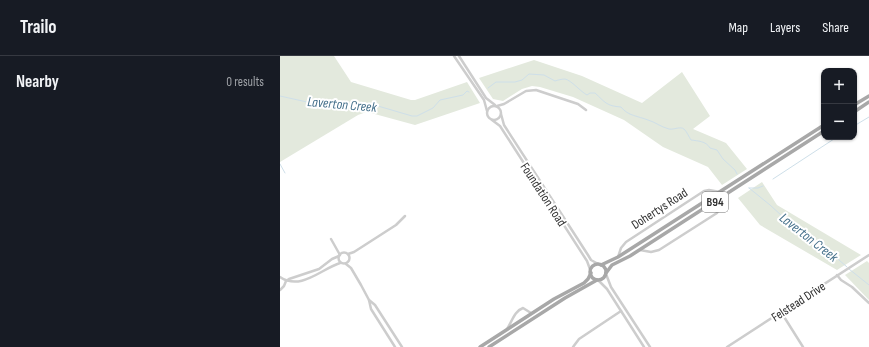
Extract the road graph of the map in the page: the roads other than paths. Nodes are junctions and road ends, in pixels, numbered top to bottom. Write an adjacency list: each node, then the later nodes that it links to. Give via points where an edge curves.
1 (454, 56): 10 (street, via 484,100)
2 (460, 56): 7 (street, via 486,98)
3 (869, 96): 6 (main road)
4 (507, 102): 7 (street); 8 (street, via 523,92 536,90 578,104); 11 (street)
5 (869, 102): 9 (main road)
6 (856, 104)
7 (496, 106): 10 (street, via 491,106); 11 (street)
8 (586, 110)
9 (857, 110)
10 (487, 111): 12 (street, via 487,116)
11 (501, 114): 12 (street, via 499,118); 26 (street, Foundation Road, via 504,125 589,257)
12 (492, 120): 29 (street, Foundation Road, via 500,126 587,261)
13 (821, 127): 15 (main road, Dohertys Road / B94)
14 (821, 133): 16 (main road, Dohertys Road / B94)
15 (721, 192): 23 (main road, Dohertys Road / B94); 23 (street, Dohertys Road, via 704,191 626,242)
16 (725, 196): 19 (main road, Dohertys Road / B94); 19 (street, Dohertys Road, via 717,213 659,250)
17 (405, 216): 22 (street, via 396,225)
18 (331, 239): 20 (street)
19 (639, 250): 30 (main road, Dohertys Road / B94, via 612,265)
20 (341, 254): 22 (street); 24 (street); 27 (street)
21 (869, 254): 31 (street, Felstead Drive)
22 (349, 256): 25 (street)
23 (618, 258): 26 (main road, Dohertys Road / B94)
24 (340, 263): 25 (street); 28 (street)
25 (347, 263): 36 (street)
26 (600, 265): 29 (main road, B94, via 594,266); 30 (main road, via 605,268)
27 (323, 266): 28 (street); 34 (street)
28 (326, 270): 34 (street, via 299,281)
29 (591, 273): 33 (main road, via 593,278); 40 (main road, B94, via 584,283)
30 (606, 273): 33 (main road, B94); 50 (street, via 611,287)
31 (837, 275): 37 (street); 39 (street, Felstead Drive)
32 (280, 276): 34 (street)
33 (598, 280): 38 (street, via 607,289); 47 (main road, B94, via 573,293)
34 (286, 281): 35 (street)
35 (280, 290)
36 (369, 300): 42 (street, via 376,305); 43 (street, via 370,309)
37 (869, 303)
38 (621, 312): 48 (street, via 579,339); 49 (street)
39 (781, 312): 51 (street, Felstead Drive); 52 (street)
40 (532, 313): 41 (main road, B94); 41 (street, via 520,309)
41 (506, 331): 44 (main road, B94)
42 (393, 333): 43 (street); 46 (street)
43 (388, 336): 45 (street)
44 (483, 346)
45 (395, 347)
46 (402, 347)
47 (489, 347)
48 (572, 347)
49 (644, 347)
50 (650, 347)
51 (727, 347)
52 (803, 347)

